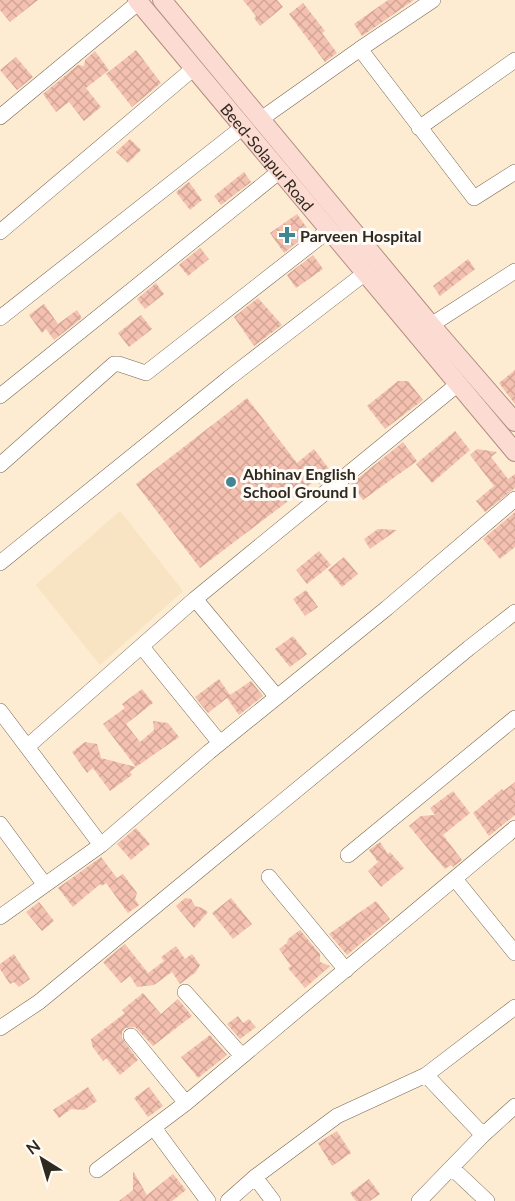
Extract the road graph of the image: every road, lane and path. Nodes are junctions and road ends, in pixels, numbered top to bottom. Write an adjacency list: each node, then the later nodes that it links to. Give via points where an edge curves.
1 (162, 0): 8 (main road, Beed-Solapur Road)
2 (433, 0): 4 (street)
3 (138, 1): 6 (main road, Beed-Solapur Road); 7 (street)
4 (360, 49): 8 (street); 10 (street)
5 (515, 60): 10 (street)
6 (194, 68): 9 (main road, Beed-Solapur Road); 14 (street)
7 (0, 117)
8 (261, 119): 18 (main road, Beed-Solapur Road)
9 (243, 127): 11 (main road, Beed-Solapur Road); 17 (street)
10 (419, 128): 12 (street, via 474,198)
11 (279, 171): 13 (main road, Beed-Solapur Road); 20 (street)
12 (515, 172)
13 (329, 230): 16 (main road, Beed-Solapur Road); 23 (street, via 146,373 114,364)
14 (0, 232)
15 (515, 271): 18 (street)
16 (364, 272): 19 (main road, Beed-Solapur Road); 25 (street)
17 (0, 318)
18 (431, 324): 21 (main road, Beed-Solapur Road)
19 (458, 384): 22 (main road, Beed-Solapur Road); 26 (street)
20 (0, 396)
21 (513, 416)
22 (515, 452)
23 (0, 465)
24 (515, 499): 29 (street)
25 (0, 563)
26 (195, 599): 28 (street); 29 (street)
27 (515, 612): 46 (street, via 39,1002)
28 (142, 647): 32 (street); 33 (street)
29 (277, 698): 32 (street)
30 (515, 718): 37 (street)
31 (3, 721): 33 (street)
32 (220, 743): 36 (street)
33 (28, 746): 36 (street)
34 (0, 824): 40 (street)
35 (515, 828): 39 (street)
36 (101, 845): 40 (street)
37 (348, 855)
38 (269, 877): 43 (street)
39 (455, 879): 42 (street); 43 (street)
40 (45, 885): 41 (street)
41 (0, 917)
42 (515, 953)
43 (346, 970): 48 (street)
44 (185, 992): 48 (street)
45 (515, 1007): 49 (street)
46 (0, 1028)
47 (131, 1036): 50 (street)
48 (242, 1056): 50 (street)
49 (426, 1076): 53 (street); 56 (street, via 337,1116)
50 (186, 1102): 52 (street)
51 (515, 1106): 53 (street)
52 (154, 1128): 55 (street); 57 (street)
53 (483, 1135): 54 (street)
54 (452, 1168): 60 (street); 61 (street)
55 (97, 1170)
56 (255, 1177): 58 (street); 59 (street)
57 (208, 1201)
58 (228, 1201)
59 (273, 1201)
60 (418, 1201)
61 (487, 1201)

